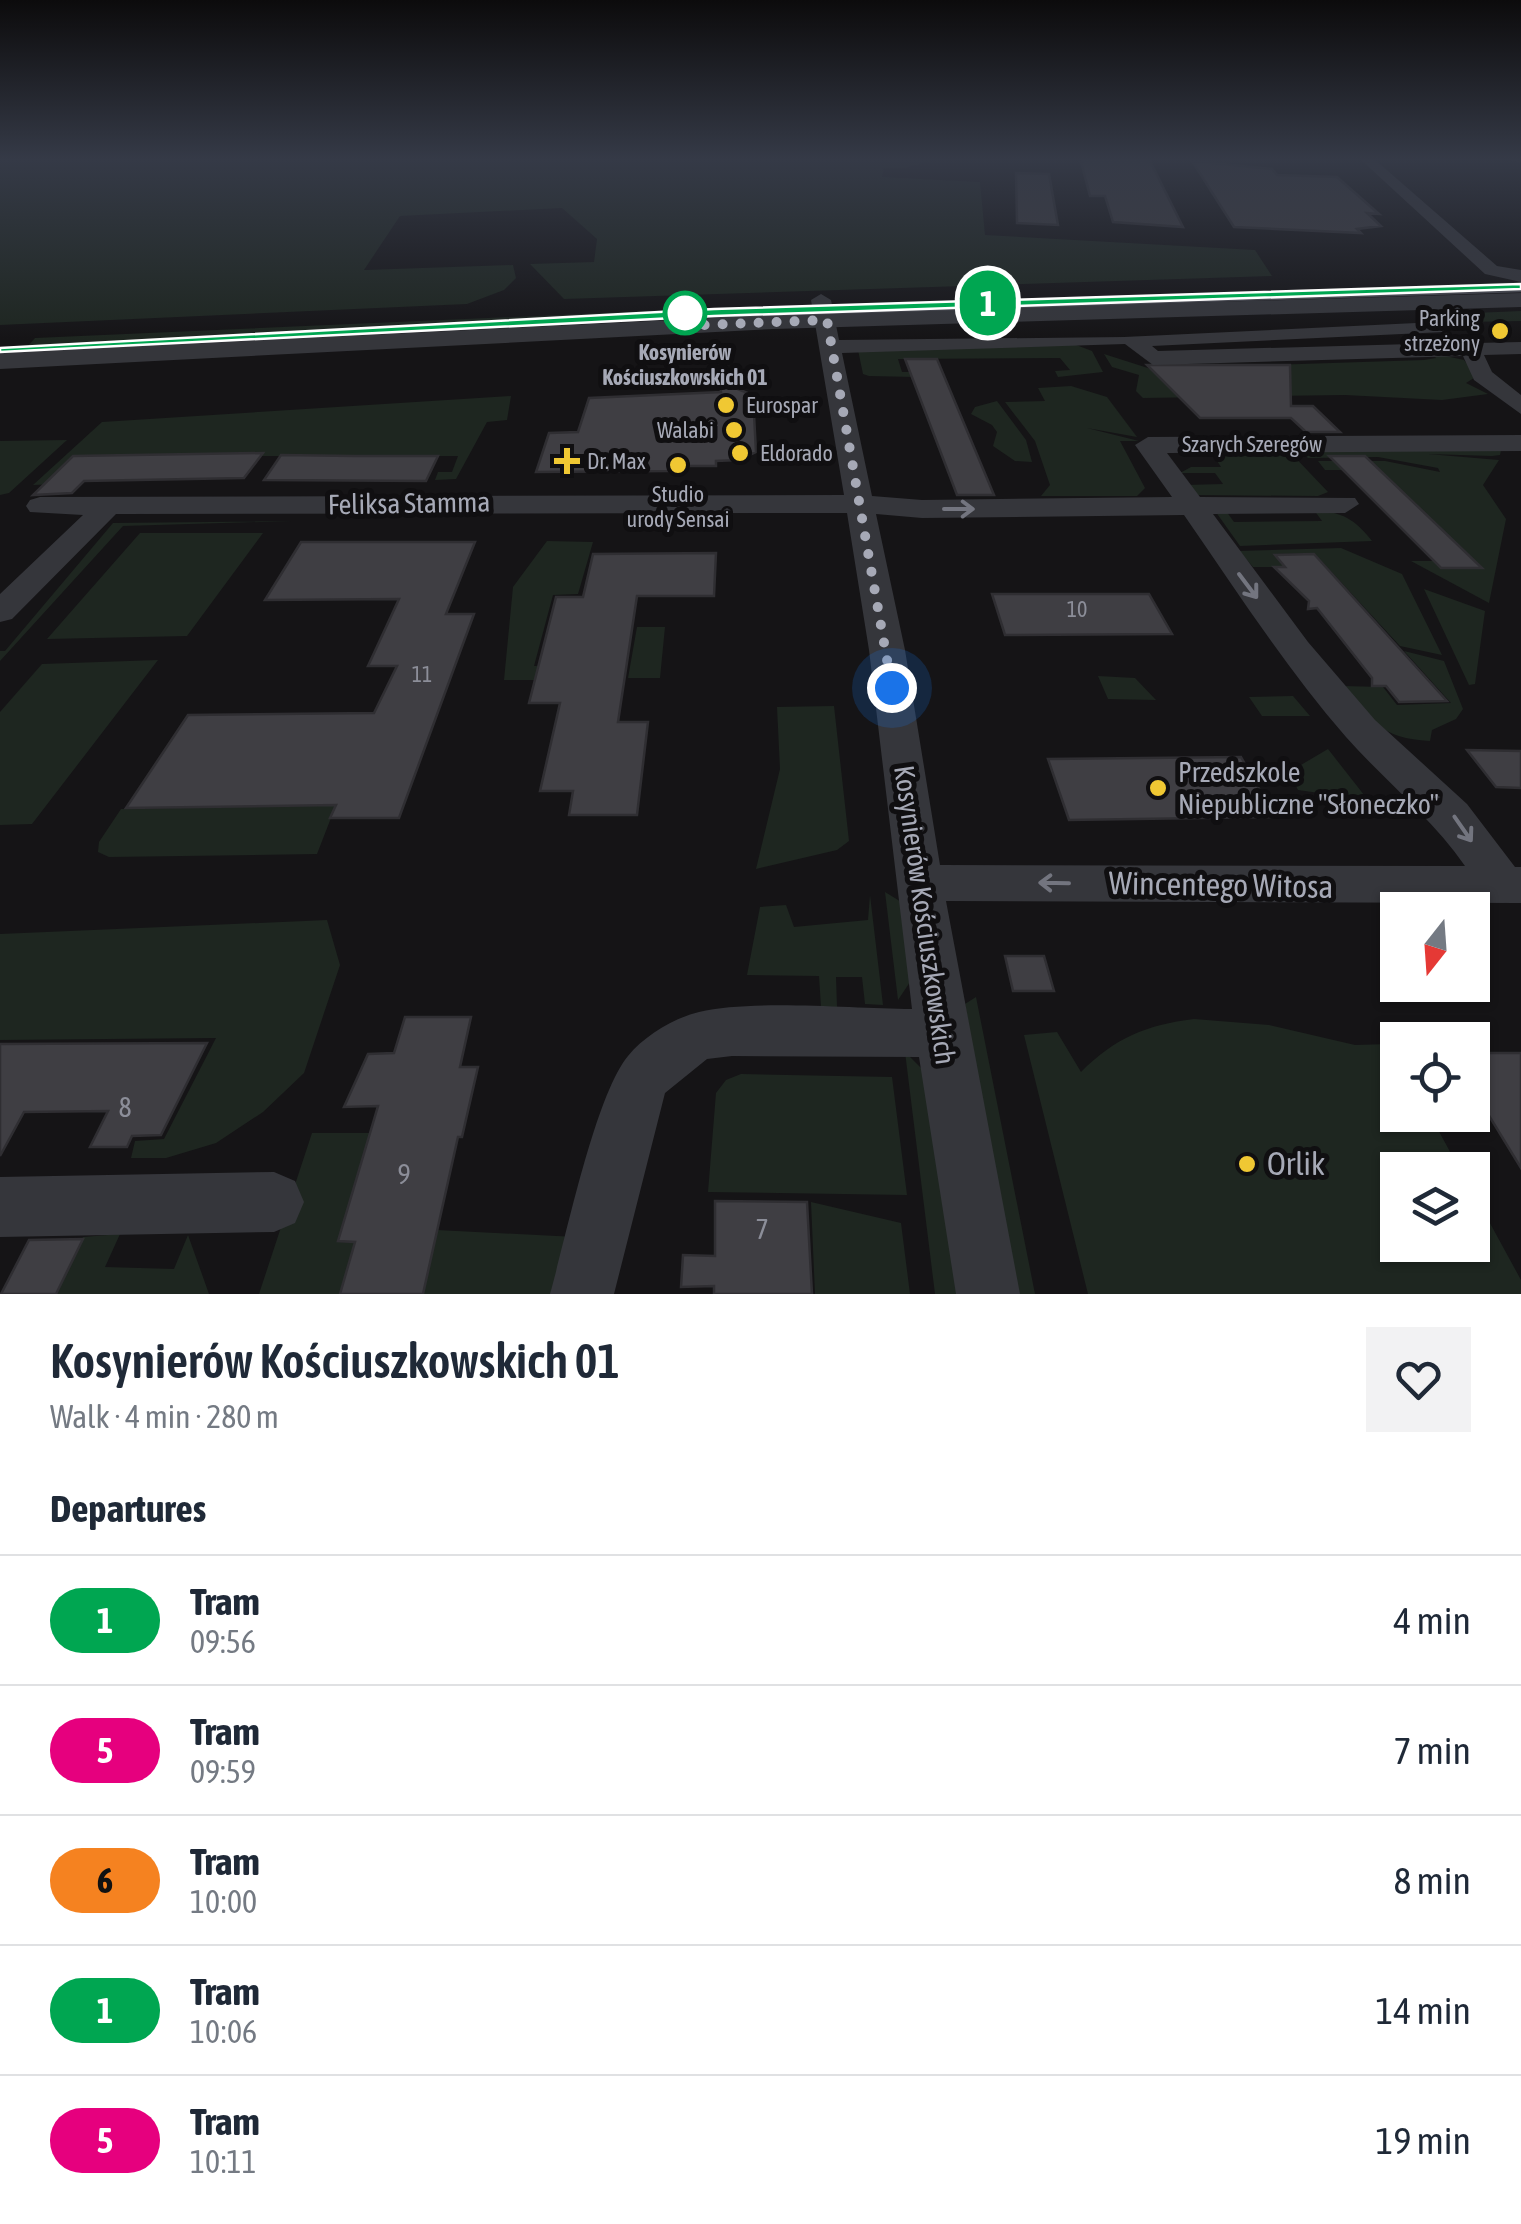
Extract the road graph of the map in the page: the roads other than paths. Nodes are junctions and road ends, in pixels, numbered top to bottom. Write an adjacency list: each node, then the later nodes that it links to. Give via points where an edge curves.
1 (1428, 218): 2 (street)
2 (1488, 275): 3 (street); 6 (street)
3 (1521, 277)
4 (1521, 300): 5 (street)
5 (1394, 303): 6 (street); 7 (street)
6 (827, 322): 8 (street); 9 (street); 12 (street); 15 (street, Kosynierów Kościuszkowskich)
7 (1436, 328): 10 (street); 10 (street, via 1133,340 1154,358)
8 (53, 333)
9 (1116, 340)
10 (1470, 348): 11 (street); 13 (street, via 1482,375)
11 (1521, 348)
12 (0, 361)
13 (1521, 407)
14 (1521, 443): 19 (street, Szarych Szeregów, via 1148,444)
15 (862, 504): 18 (street, Feliksa Stamma); 19 (street, one-way to 19); 21 (street, Kosynierów Kościuszkowskich)
16 (1345, 504): 19 (street)
17 (40, 506): 18 (street, Feliksa Stamma)
18 (108, 506): 20 (street)
19 (1190, 508): 22 (street, one-way to 22, via 1361,729 1452,814)
20 (0, 612)
21 (921, 883): 22 (street, Wincentego Witosa, one-way to 21); 23 (street, Kosynierów Kościuszkowskich)
22 (1511, 884)
23 (941, 1033): 26 (street, via 732,1032 698,1036 669,1053 646,1075 630,1106); 27 (street, Kosynierów Kościuszkowskich)
24 (274, 1202): 25 (street)
25 (0, 1207)
26 (582, 1294)
27 (988, 1294)

